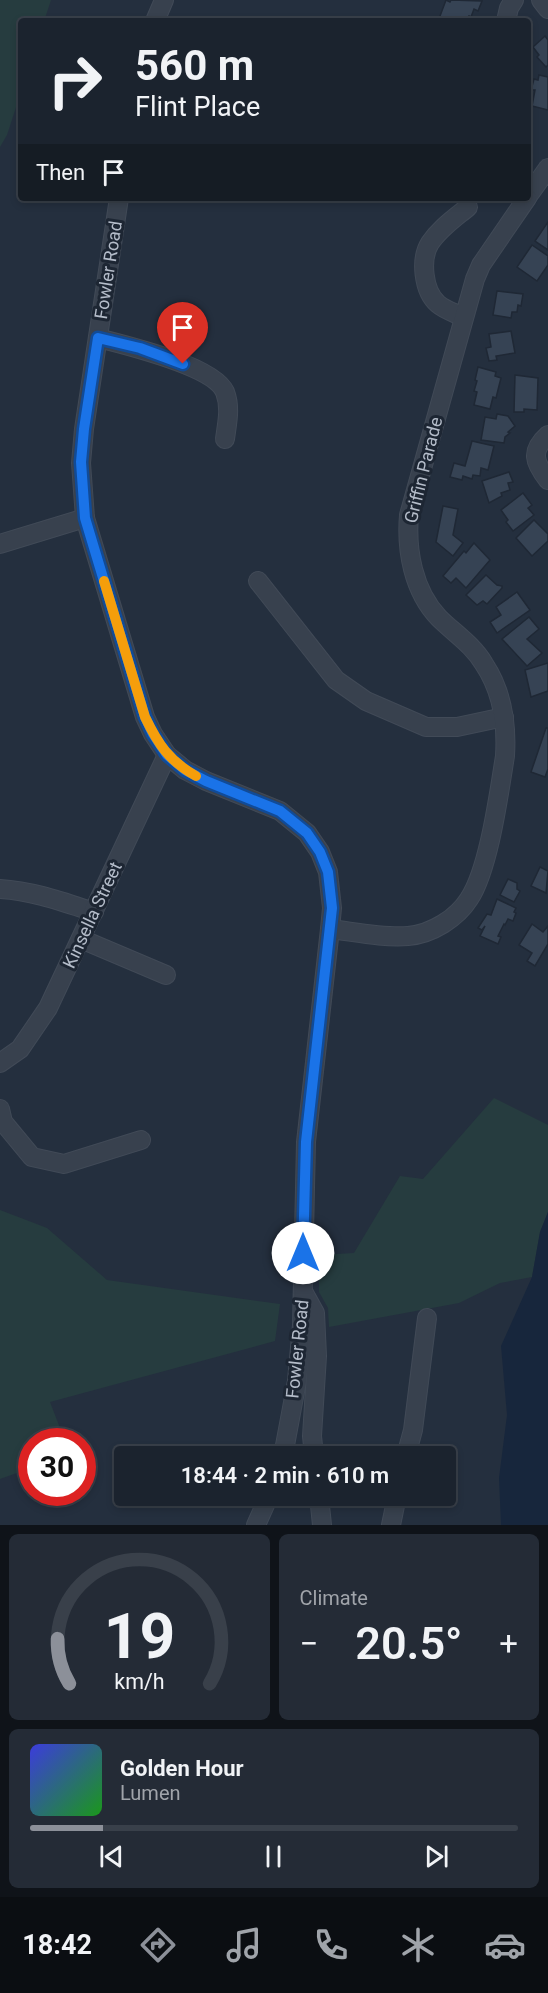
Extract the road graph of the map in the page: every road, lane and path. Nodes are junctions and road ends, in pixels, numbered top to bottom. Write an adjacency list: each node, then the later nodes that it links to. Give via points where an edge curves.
1 (164, 0): 5 (street)
2 (514, 0): 6 (street)
3 (542, 0): 4 (street)
4 (548, 9)
5 (156, 18)
6 (507, 18)
7 (548, 168): 8 (street, Griffin Parade)
8 (531, 191)
9 (119, 201): 13 (street, Fowler Road)
10 (524, 201): 12 (street, Griffin Parade, via 481,265)
11 (468, 207): 12 (street, via 429,244 425,261 426,282 433,298)
12 (463, 317): 20 (street, Griffin Parade, via 409,515 408,543 412,567 425,597 437,616 483,661 499,694)
13 (98, 338): 15 (street, via 166,357 219,382 229,408); 17 (street, Fowler Road, via 81,462)
14 (548, 435): 16 (street, via 536,452 539,469)
15 (225, 439)
16 (548, 480)
17 (85, 518): 18 (street); 21 (street, Fowler Road, via 145,717)
18 (0, 544)
19 (258, 581): 20 (street, via 336,680 366,701 426,728 457,727)
20 (504, 717): 24 (street, Griffin Parade, via 505,756 488,844 476,885 460,910 431,930 409,936)
21 (167, 755): 23 (street, Kinsella Street); 24 (street, Fowler Road, via 206,781 280,811 307,833 328,872)
22 (0, 890): 23 (street, via 47,896)
23 (94, 912): 25 (street, Kinsella Street)
24 (330, 929): 30 (street, Fowler Road, via 306,1142)
25 (81, 939): 26 (street); 27 (street, Kinsella Street, via 48,1008 20,1049)
26 (166, 975)
27 (0, 1063)
28 (0, 1109): 29 (street, via 3,1122 32,1157 64,1164)
29 (141, 1140)
30 (303, 1291): 32 (street, Fowler Road, via 297,1381); 33 (street, via 315,1313)
31 (427, 1318): 34 (street)
32 (285, 1446)
33 (314, 1446)
34 (409, 1446)
35 (265, 1506): 38 (street)
36 (320, 1506): 39 (street)
37 (395, 1506): 40 (street)
38 (256, 1525)
39 (322, 1525)
40 (391, 1525)

